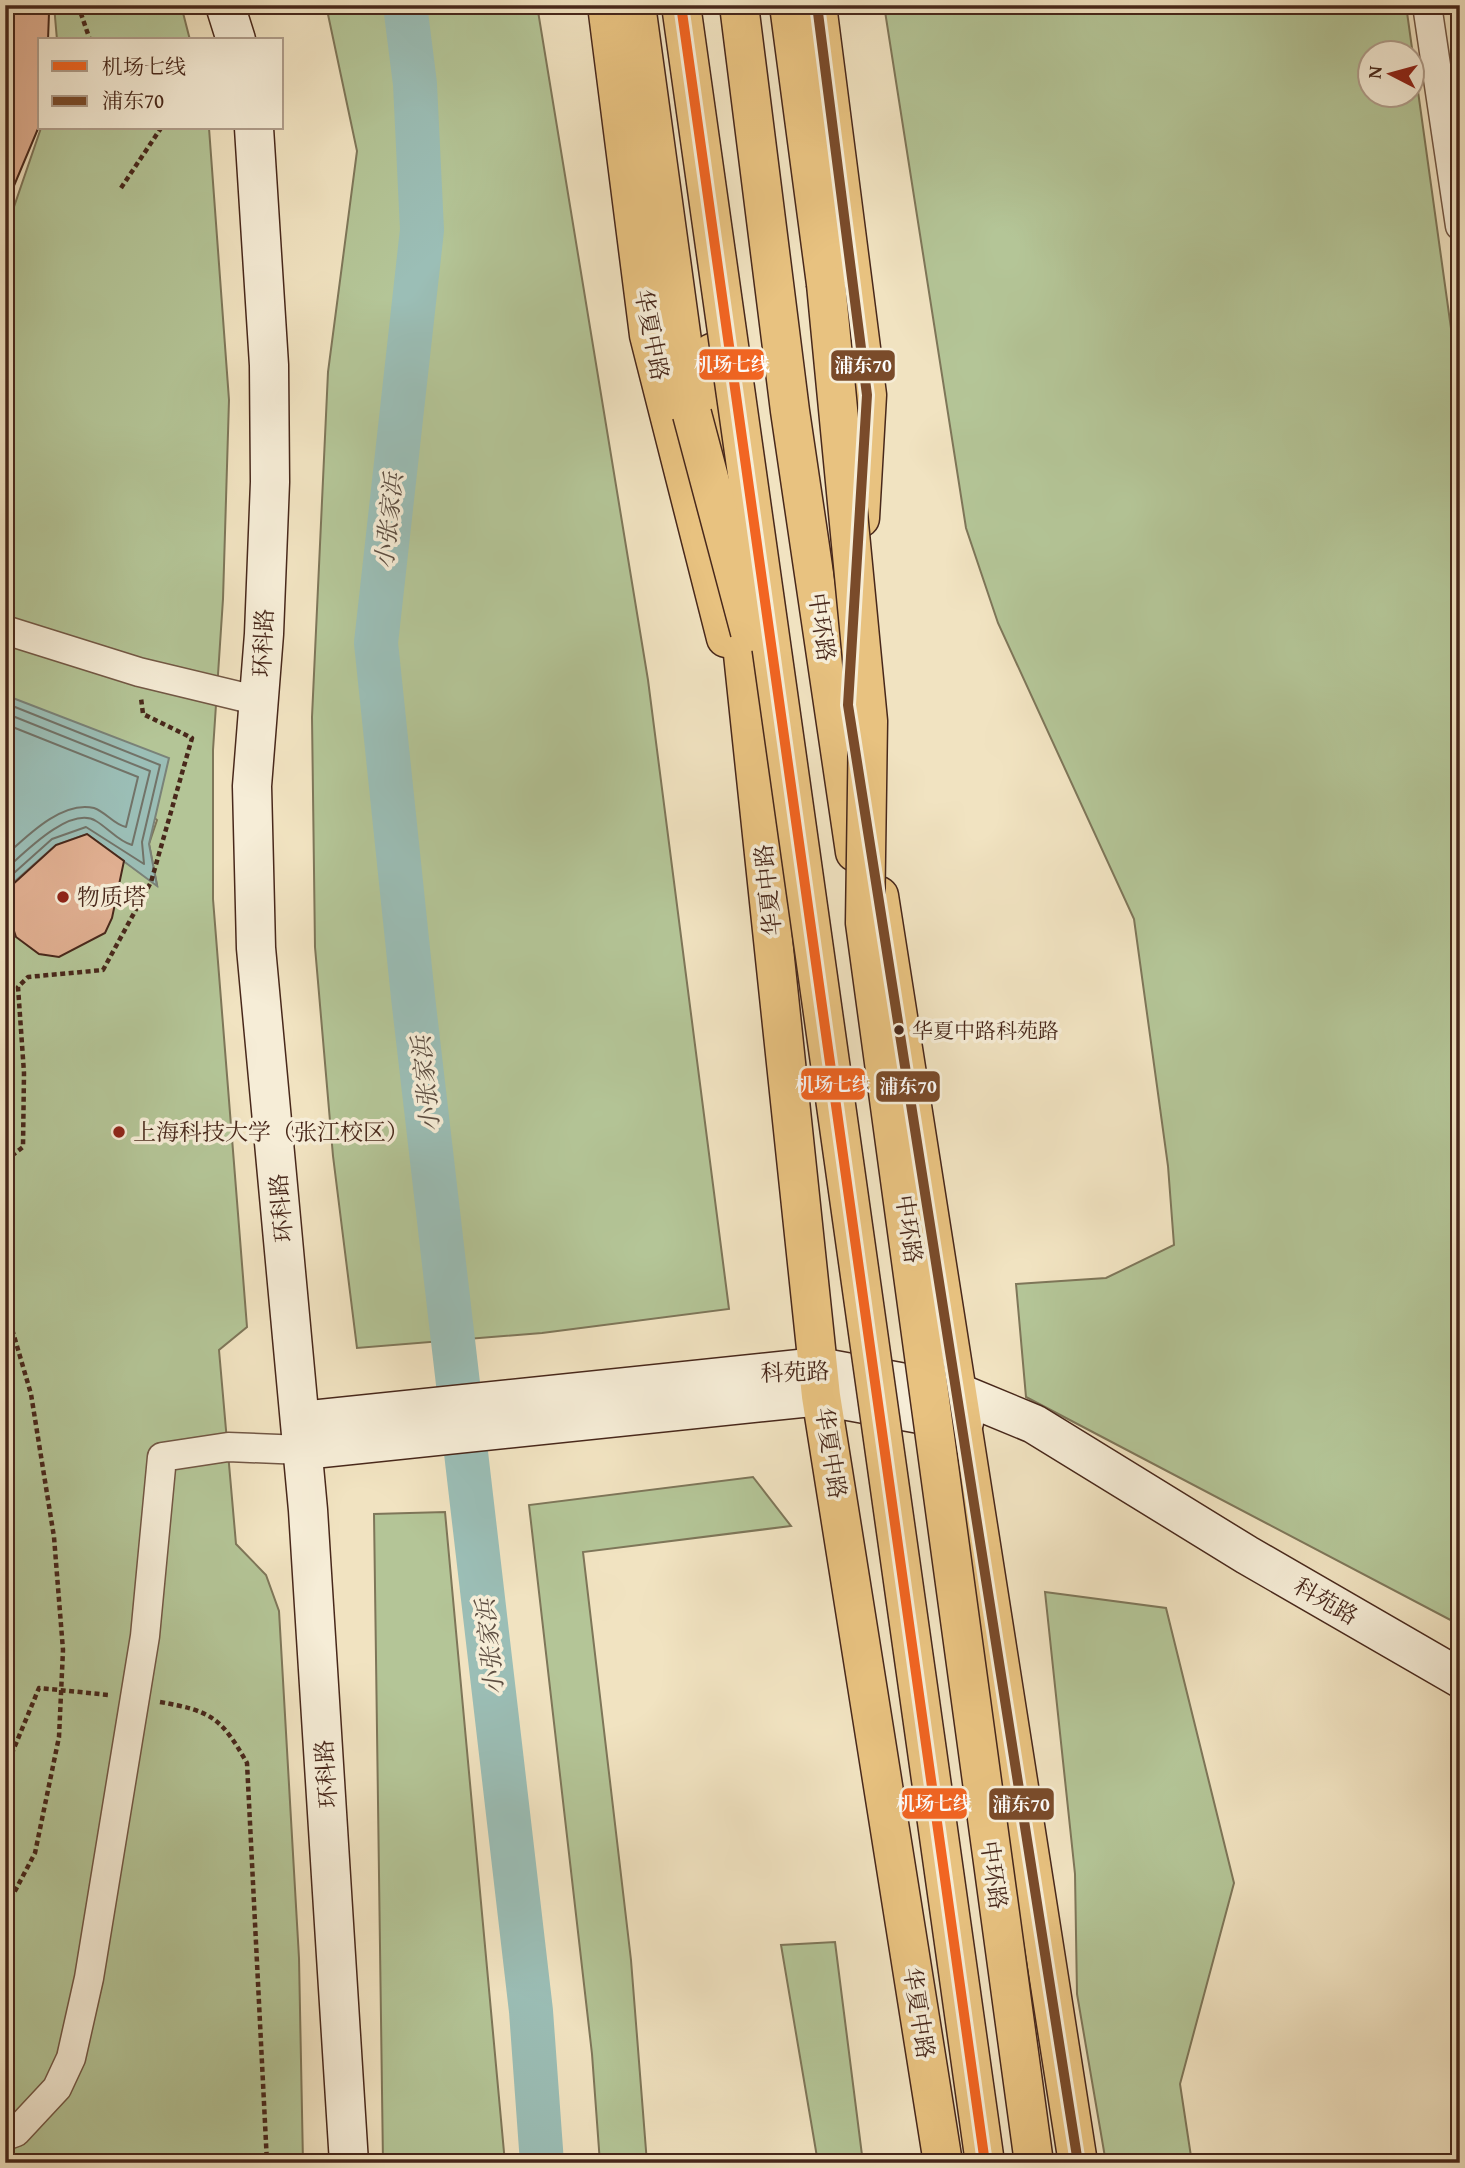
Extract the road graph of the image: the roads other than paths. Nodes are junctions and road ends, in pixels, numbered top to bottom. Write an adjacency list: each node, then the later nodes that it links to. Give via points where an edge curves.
1 (225, 5): 12 (street)
2 (248, 5): 13 (street)
3 (607, 5): 20 (main road, 华夏中路, via 649,335)
4 (636, 5): 21 (main road, bridge, via 692,414)
5 (663, 5): 20 (main road, 华夏中路, via 714,365)
6 (681, 5): 21 (main road, bridge)
7 (739, 5): 22 (main road, 中环路, bridge, via 790,411)
8 (756, 5): 19 (main road)
9 (789, 5): 22 (main road, bridge, via 826,284 869,721)
10 (817, 5): 19 (main road, via 867,395)
11 (1427, 5): 16 (street)
12 (235, 38)
13 (257, 38)
14 (254, 130): 18 (street, 环科路, via 270,378 270,482)
15 (276, 130): 25 (street, 环科路, via 291,364 286,635 274,787 278,947)
16 (1460, 226)
17 (5, 631): 18 (street, via 139,673)
18 (259, 701): 25 (street, 环科路, via 252,786 256,948)
19 (848, 705): 24 (main road)
20 (752, 739): 23 (main road, 华夏中路)
21 (796, 809): 32 (main road, bridge)
22 (866, 923): 33 (main road, 中环路, bridge)
23 (820, 1381): 24 (street, 科苑路); 25 (street, 科苑路); 31 (main road, 华夏中路)
24 (961, 1408): 26 (street, 科苑路, via 1034,1424); 27 (street, 科苑路, via 1234,1576); 34 (main road)
25 (313, 1434): 28 (street, 科苑路, via 162,1457 145,1636 89,1978 71,2058 57,2088 16,2132); 29 (street, 环科路); 30 (street, 环科路)
26 (1460, 1678)
27 (1460, 1706)
28 (5, 2136)
29 (349, 2163)
30 (371, 2163)
31 (943, 2163)
32 (985, 2163)
33 (1034, 2163)
34 (1078, 2163)

